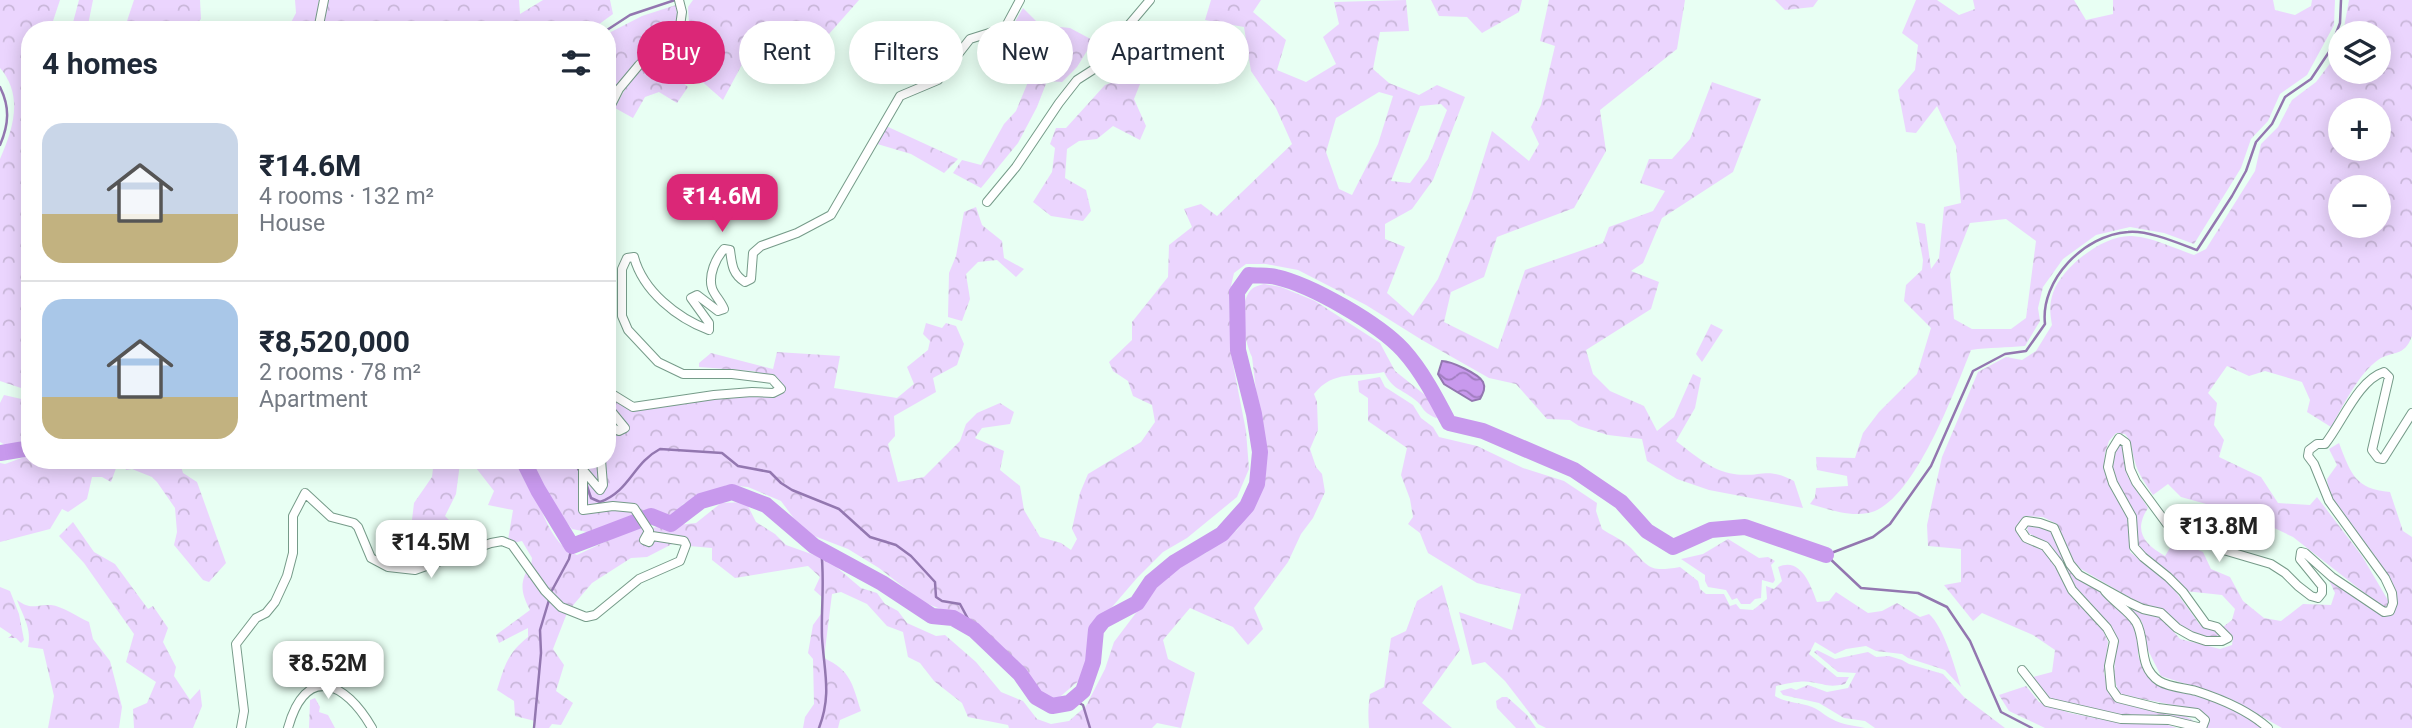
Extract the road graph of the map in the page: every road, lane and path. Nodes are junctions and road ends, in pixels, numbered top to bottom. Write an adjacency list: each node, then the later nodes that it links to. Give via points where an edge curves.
1 (324, 0): 5 (street)
2 (679, 0): 6 (street, via 680,26 639,65)
3 (1020, 0): 8 (street, via 1005,28 970,39 938,80 900,96 831,215 761,246 753,253 751,279 745,282 733,269 730,250 724,249 711,276 712,289 724,309 718,311 697,295 691,298 709,330 668,306 643,281 634,257 627,258 622,269 622,316 628,330 659,362 683,374 772,379 780,389 633,407)
4 (1150, 0): 7 (street, via 1116,48 1077,80)
5 (320, 21)
6 (616, 95)
7 (987, 201)
8 (616, 397)
9 (2412, 413): 13 (street, via 2383,459 2378,458 2372,450 2389,377 2384,372 2376,375 2352,402 2334,433 2309,450 2308,456 2329,501 2385,578 2392,593 2390,611 2384,612 2332,577 2305,553 2301,552 2301,559 2322,586 2318,598 2271,564 2220,549 2199,534 2167,524 2136,482 2126,443 2119,438 2108,467 2132,517 2134,547 2183,592 2206,624 2228,638 2206,641 2191,636 2161,613 2143,609)
10 (616, 418): 11 (street, via 625,428)
11 (616, 430)
12 (602, 469): 15 (street, via 600,490 583,470 583,510 634,508 649,531 644,540 661,536 686,545 680,561 639,579 596,615 586,617 561,607 512,545 491,543 415,570 398,570 371,558 354,523 331,517 305,493 293,516 293,553 287,576 275,602 236,645 244,711)
13 (2098, 584): 18 (street, via 2079,575 2070,564 2054,528 2026,521 2020,529 2026,538 2045,546 2072,590 2107,628 2113,642 2111,688 2118,698 2196,713 2205,720); 19 (street, via 2134,618 2146,667 2160,682 2227,703)
14 (2022, 670): 18 (street, via 2047,702 2121,719 2169,720)
15 (241, 728)
16 (288, 728): 17 (street, via 298,702 326,684 361,712)
17 (372, 728)
18 (2202, 728)
19 (2268, 728)

